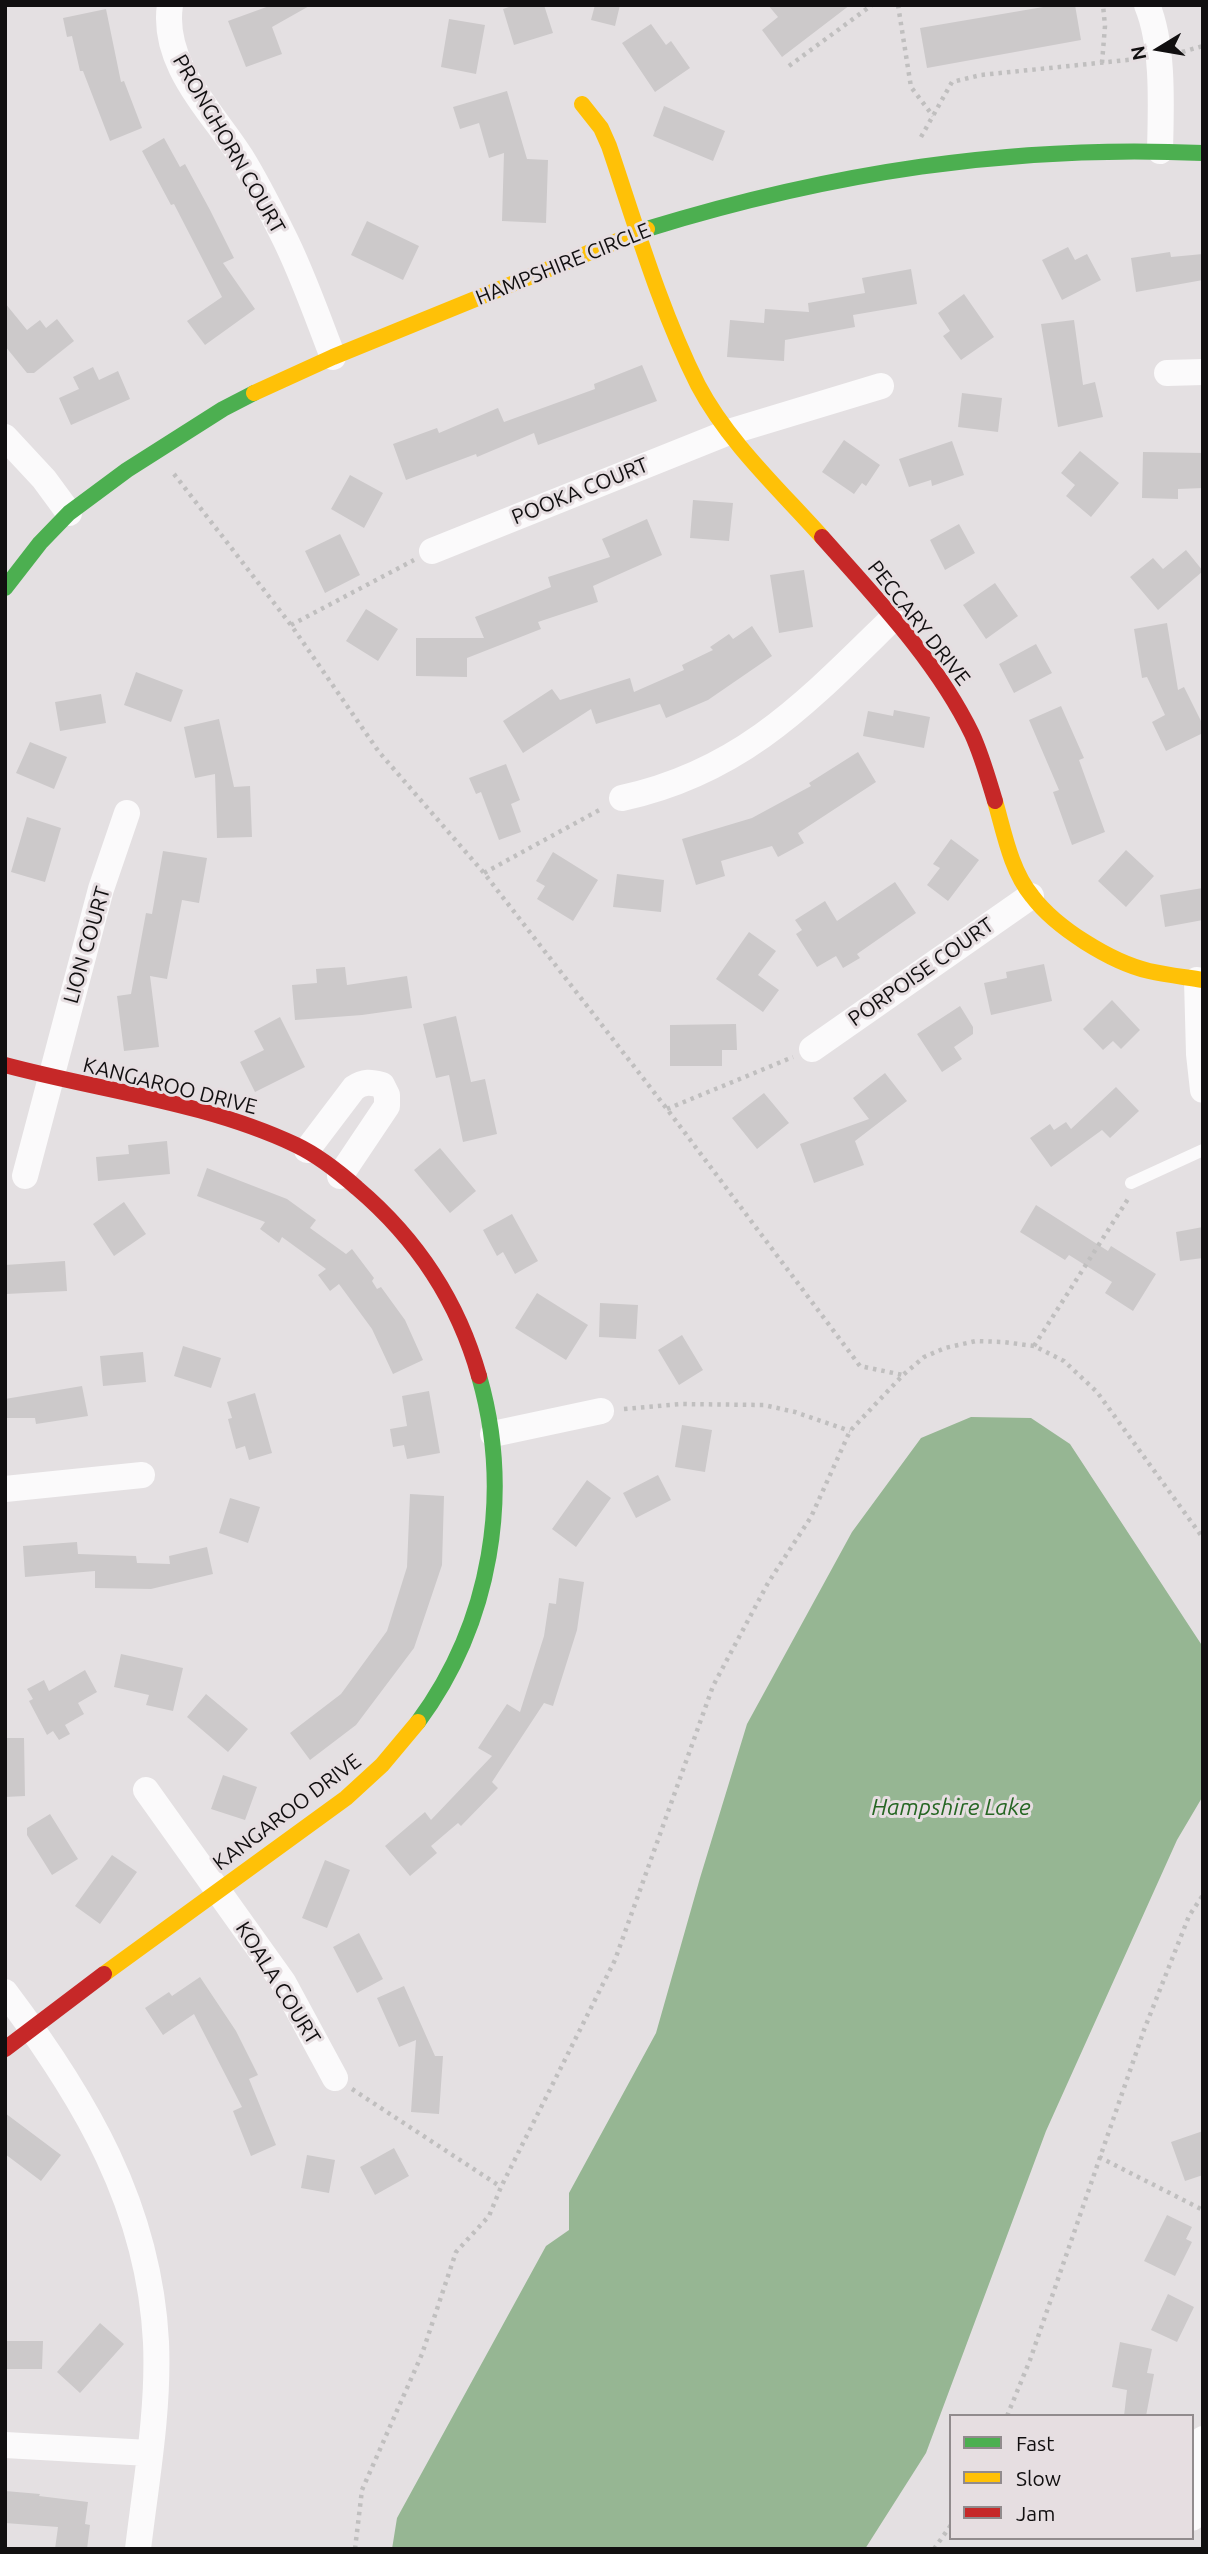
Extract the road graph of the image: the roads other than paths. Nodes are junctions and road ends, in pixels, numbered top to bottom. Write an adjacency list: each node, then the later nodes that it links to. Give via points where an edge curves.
1 (170, 5): 7 (street, PRONGHORN COURT, via 174,53 267,203)
2 (1155, 7): 4 (street)
3 (582, 104): 6 (street, via 601,128)
4 (1160, 151): 5 (street, HAMPSHIRE CIRCLE); 6 (street, HAMPSHIRE CIRCLE, via 1004,157 907,167 738,202)
5 (1203, 153)
6 (640, 231): 7 (street, HAMPSHIRE CIRCLE); 11 (street, PECCARY DRIVE, via 681,348)
7 (334, 357): 13 (street, HAMPSHIRE CIRCLE, via 250,395 156,451)
8 (1203, 372): 9 (street)
9 (1167, 373)
10 (881, 386): 11 (street, POOKA COURT)
11 (729, 432): 14 (street, POOKA COURT); 16 (street, PECCARY DRIVE)
12 (5, 437): 13 (street)
13 (69, 513): 15 (street, HAMPSHIRE CIRCLE)
14 (432, 551)
15 (5, 588)
16 (893, 618): 17 (street, via 807,702 750,746 686,778); 19 (street, PECCARY DRIVE, via 944,685 971,733 1014,863)
17 (622, 798)
18 (127, 813): 23 (street, LION COURT, via 101,889)
19 (1031, 896): 20 (street, PECCARY DRIVE, via 1060,923 1123,962); 21 (street, PORPOISE COURT)
20 (1200, 980): 24 (street)
21 (812, 1049)
22 (5, 1065): 23 (street, KANGAROO DRIVE)
23 (52, 1078): 25 (street, KANGAROO DRIVE, via 193,1109); 27 (street, LION COURT)
24 (1203, 1090)
25 (307, 1150): 28 (street, KANGAROO DRIVE); 28 (street, via 354,1088 361,1083 382,1085 387,1106)
26 (1203, 1150): 29 (lane)
27 (25, 1176)
28 (340, 1176): 31 (street, KANGAROO DRIVE, via 398,1225 446,1291 479,1369)
29 (1131, 1183)
30 (601, 1411): 31 (street)
31 (493, 1434): 35 (street, KANGAROO DRIVE, via 496,1485 486,1577 466,1640 442,1690 378,1770 305,1830)
32 (142, 1475): 33 (street)
33 (5, 1489)
34 (146, 1790): 35 (street, KOALA COURT)
35 (218, 1890): 37 (street, KANGAROO DRIVE); 39 (street, KOALA COURT, via 283,1982)
36 (5, 1992): 37 (street)
37 (33, 2028): 38 (street, KANGAROO DRIVE); 42 (street, via 96,2128 122,2188 142,2252 156,2344)
38 (5, 2049)
39 (335, 2078)
40 (1203, 2439): 43 (street)
41 (5, 2445): 42 (street)
42 (149, 2453): 44 (street)
43 (1194, 2498)
44 (138, 2549)

